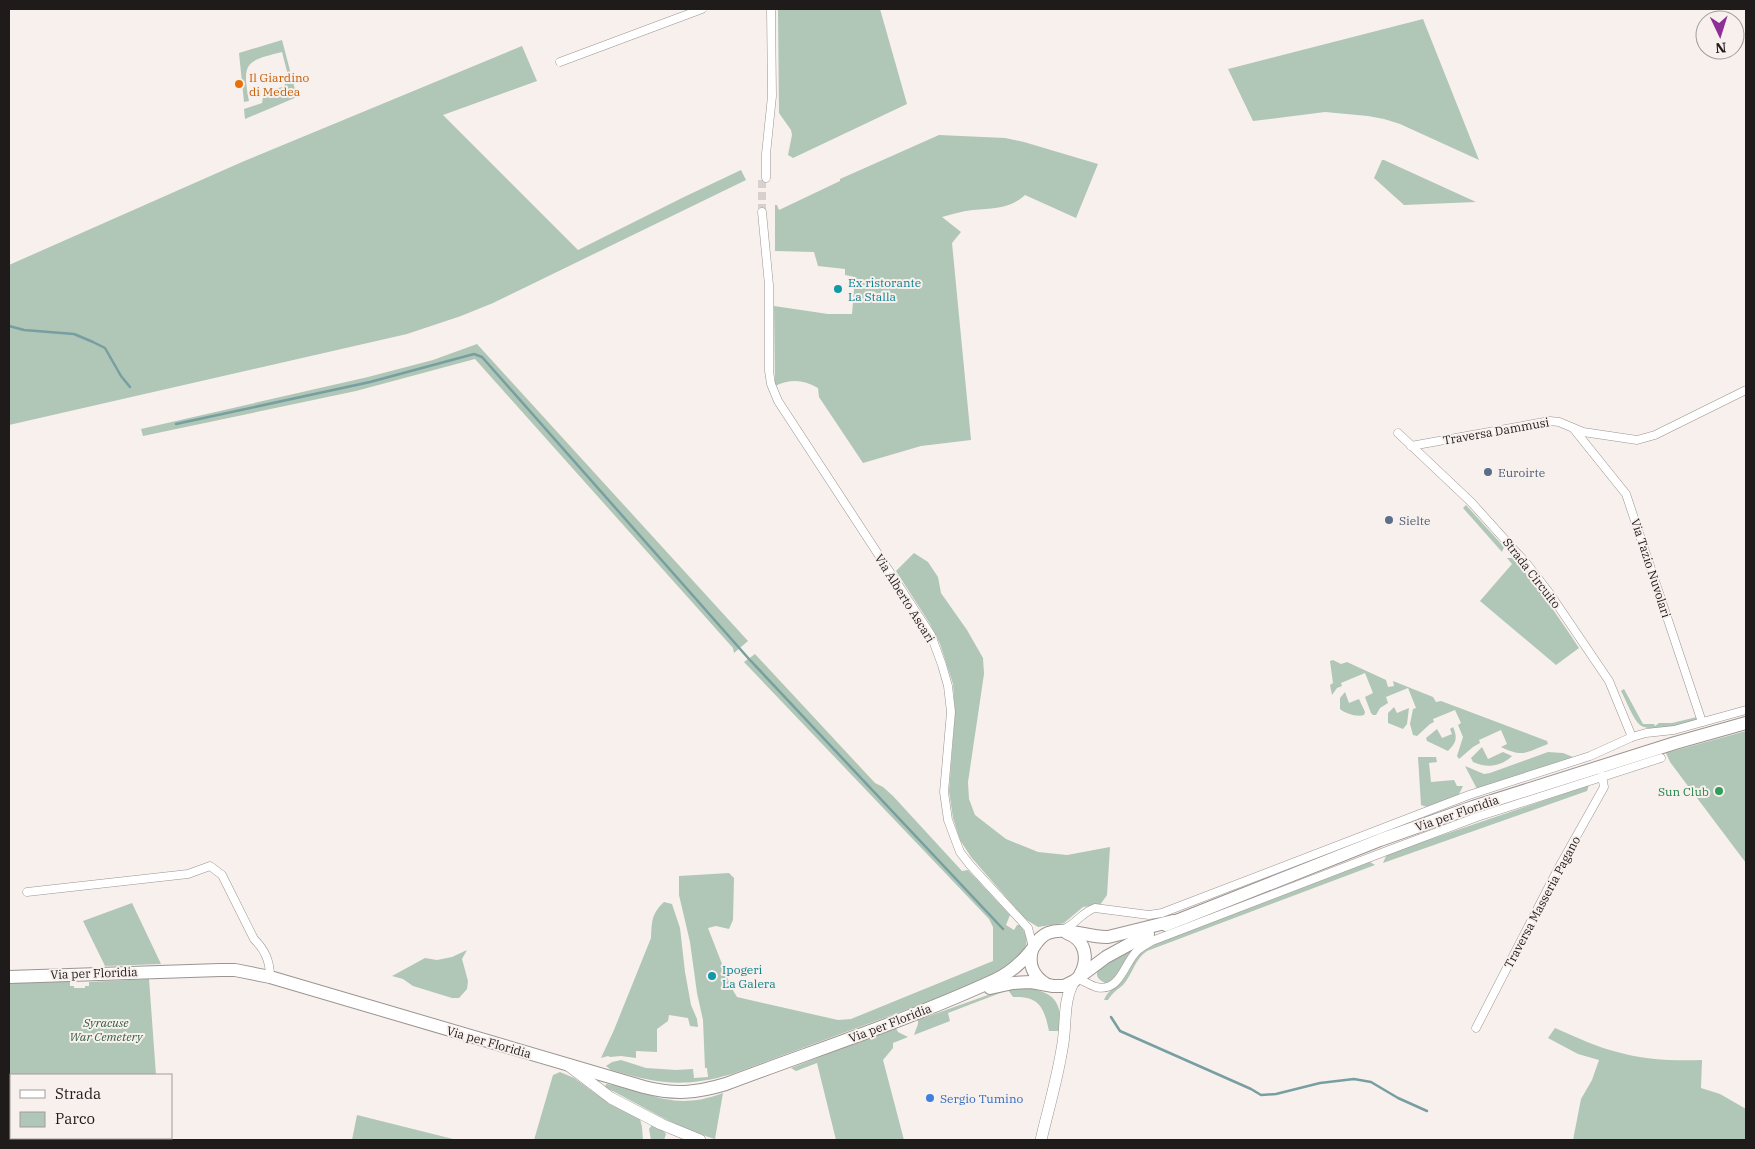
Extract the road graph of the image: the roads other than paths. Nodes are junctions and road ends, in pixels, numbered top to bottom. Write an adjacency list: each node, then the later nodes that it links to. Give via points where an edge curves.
1 (702, 9): 3 (street)
2 (771, 9): 4 (street, via 772,96 763,141)
3 (560, 62)
4 (764, 179)
5 (764, 211): 19 (street, Via Alberto Ascari, via 771,384 778,401 931,635 948,686 951,712 944,792 950,826 960,852)
6 (1746, 390): 7 (street, Traversa Dammusi, via 1637,440)
7 (1573, 428): 9 (street, Traversa Dammusi, via 1550,421); 11 (street, Via Tazio Nuvolari, via 1626,494)
8 (1398, 433): 9 (street, Strada Circuito)
9 (1411, 446): 13 (street, Strada Circuito, via 1471,502 1513,547 1550,594 1608,682)
10 (1746, 710): 11 (street)
11 (1702, 722): 13 (street)
12 (1746, 723): 18 (main road, Via per Floridia, via 1473,807)
13 (1632, 737): 17 (street, via 1590,756 1469,796 1162,913 1149,915 1095,908)
14 (1661, 758): 15 (street)
15 (1602, 776): 25 (street, via 1430,834 1152,941 1139,948 1111,986 1096,987); 29 (street, Traversa Masseria Pagano, via 1604,787)
16 (27, 892): 24 (street, via 188,874 210,866 222,875 260,945 270,965)
17 (1082, 915): 20 (street, via 1070,927); 21 (street)
18 (1173, 921): 21 (main road, via 1117,936); 25 (main road, via 1118,949)
19 (1028, 928): 20 (street, via 1037,932); 22 (street)
20 (1057, 932): 21 (main road); 22 (main road, via 1039,938)
21 (1081, 939): 25 (main road, via 1086,960)
22 (1032, 949): 26 (main road, via 1032,970); 27 (main road, via 1005,974)
23 (9, 976): 24 (main road, Via per Floridia, via 235,970)
24 (270, 977): 30 (main road, Via per Floridia)
25 (1078, 978): 26 (main road, via 1064,986); 28 (main road, via 1066,1000)
26 (1050, 985): 27 (main road, via 1012,982); 28 (main road, via 1059,994)
27 (956, 998): 30 (main road, Via per Floridia, via 726,1084 696,1092 658,1090)
28 (1066, 1011): 32 (main road, via 1062,1050)
29 (1476, 1028)
30 (568, 1065): 31 (main road, via 612,1098)
31 (700, 1140)
32 (1041, 1140)

